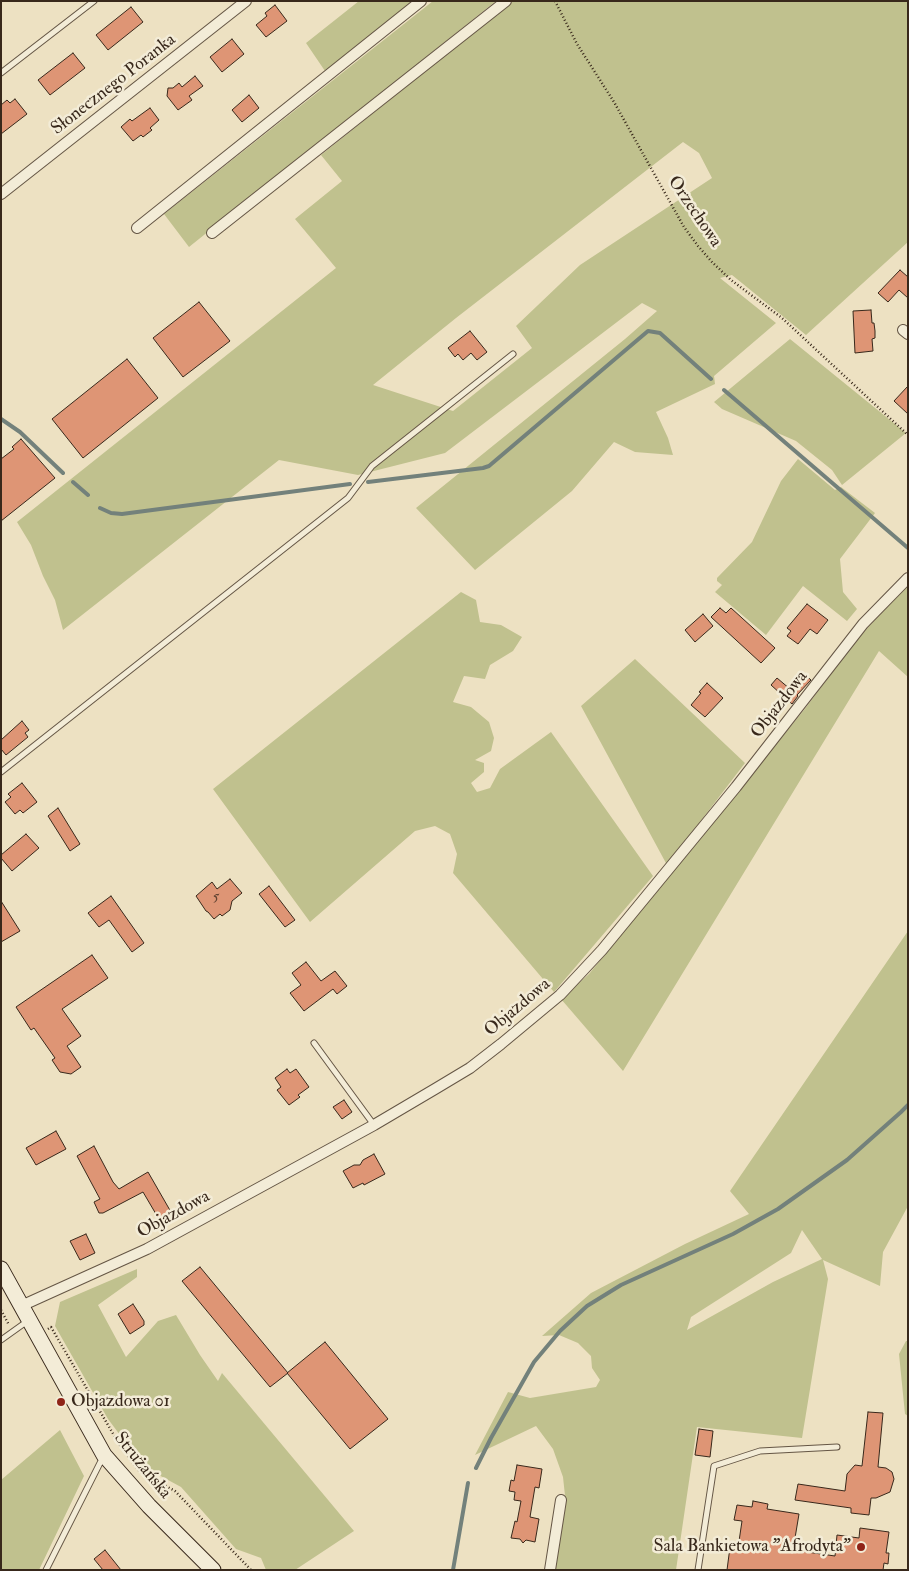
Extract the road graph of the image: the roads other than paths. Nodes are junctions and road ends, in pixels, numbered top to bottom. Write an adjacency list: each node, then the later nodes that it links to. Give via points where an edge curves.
1 (94, 1): 5 (lane)
2 (246, 1): 6 (street, Słonecznego Poranka)
3 (421, 1): 7 (street)
4 (506, 1): 8 (street)
5 (1, 73)
6 (1, 194)
7 (138, 228)
8 (212, 233)
9 (513, 354): 11 (lane, via 372,466 348,498)
10 (908, 578): 13 (street, Objazdowa, via 863,624 639,906 560,995 470,1068)
11 (1, 772)
12 (314, 1043): 13 (lane)
13 (374, 1124): 15 (street, Objazdowa, via 147,1249)
14 (1, 1269): 15 (main road, Strużańska)
15 (21, 1306): 16 (main road, Strużańska)
16 (29, 1320): 17 (lane); 19 (main road, Strużańska)
17 (1, 1340)
18 (837, 1447): 24 (lane, via 760,1451 714,1466)
19 (104, 1455): 21 (lane); 22 (main road, Strużańska, via 148,1506)
20 (561, 1500): 23 (street)
21 (46, 1570)
22 (212, 1570)
23 (550, 1570)
24 (698, 1570)

